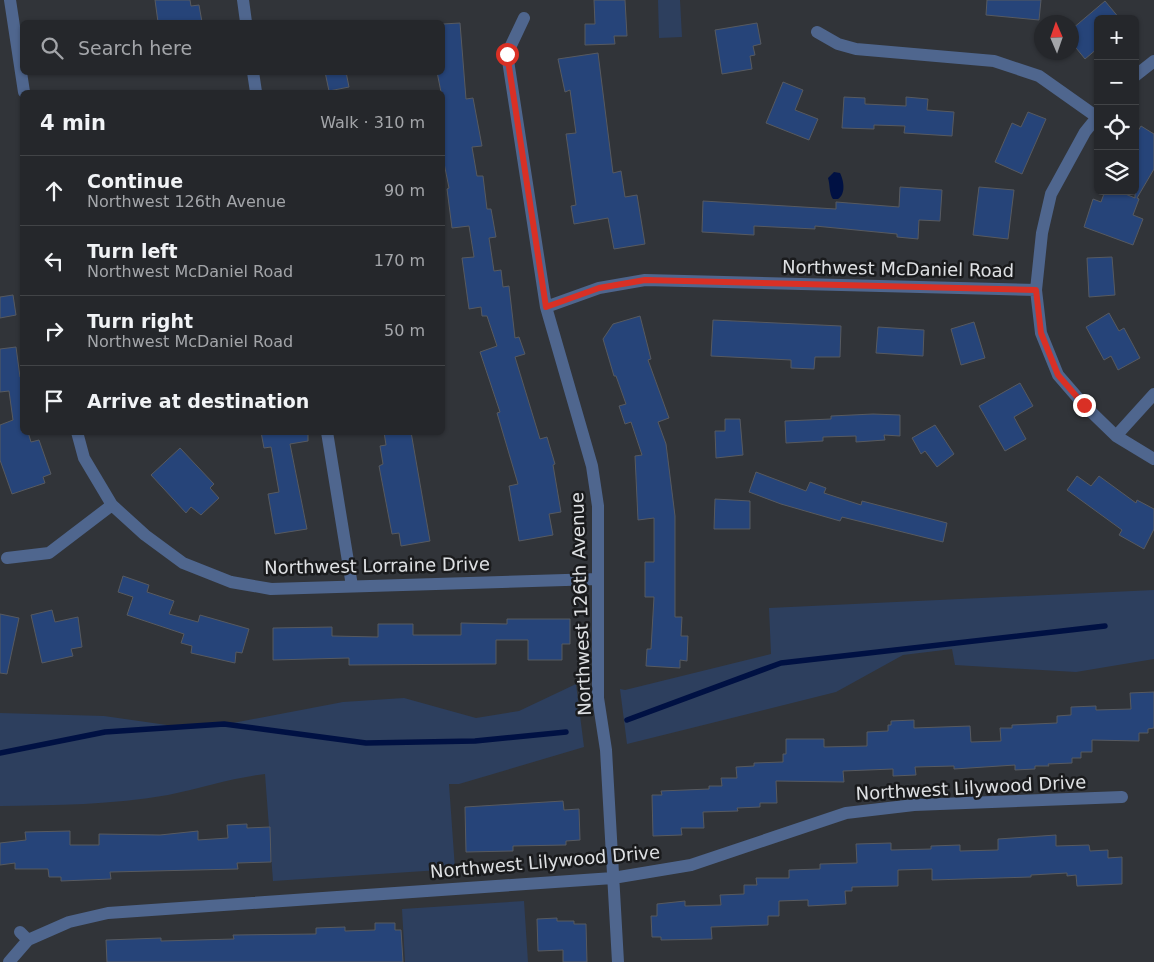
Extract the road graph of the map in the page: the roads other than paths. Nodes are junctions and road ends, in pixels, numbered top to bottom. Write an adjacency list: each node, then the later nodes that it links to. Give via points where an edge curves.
1 (10, 0): 6 (street)
2 (243, 0): 4 (street)
3 (524, 18): 16 (street, Northwest 126th Avenue, via 507,54)
4 (246, 20)
5 (817, 32): 13 (street, via 838,44 856,49 994,61 1014,66 1038,76)
6 (20, 55)
7 (1154, 61): 8 (street)
8 (1139, 73)
9 (22, 75): 11 (street)
10 (253, 75): 12 (street)
11 (24, 90)
12 (256, 90)
13 (1094, 113)
14 (1094, 121): 15 (street, via 1051,194 1042,233)
15 (1036, 290): 16 (street, Northwest McDaniel Road, via 645,280 599,288); 20 (street, Northwest McDaniel Road, via 1041,333 1058,375)
16 (546, 307): 24 (street, Northwest 126th Avenue, via 592,466 598,506)
17 (1154, 394): 20 (street)
18 (78, 435): 22 (street, Northwest Lorraine Drive, via 84,458)
19 (327, 435): 25 (street)
20 (1116, 436): 21 (street, Northwest McDaniel Road)
21 (1154, 459)
22 (112, 505): 23 (street, via 49,553); 25 (street, Northwest Lorraine Drive, via 145,536 183,563 231,582 271,589)
23 (7, 558)
24 (598, 579): 25 (street, Northwest Lorraine Drive); 27 (street, Northwest 126th Avenue, via 598,698 606,750)
25 (352, 586)
26 (1122, 797): 27 (street, Northwest Lilywood Drive, via 914,805 846,813 692,866)
27 (613, 878): 28 (street, Northwest Lilywood Drive, via 108,913 24,936); 29 (street, Northwest 126th Avenue)
28 (9, 962)
29 (618, 962)

